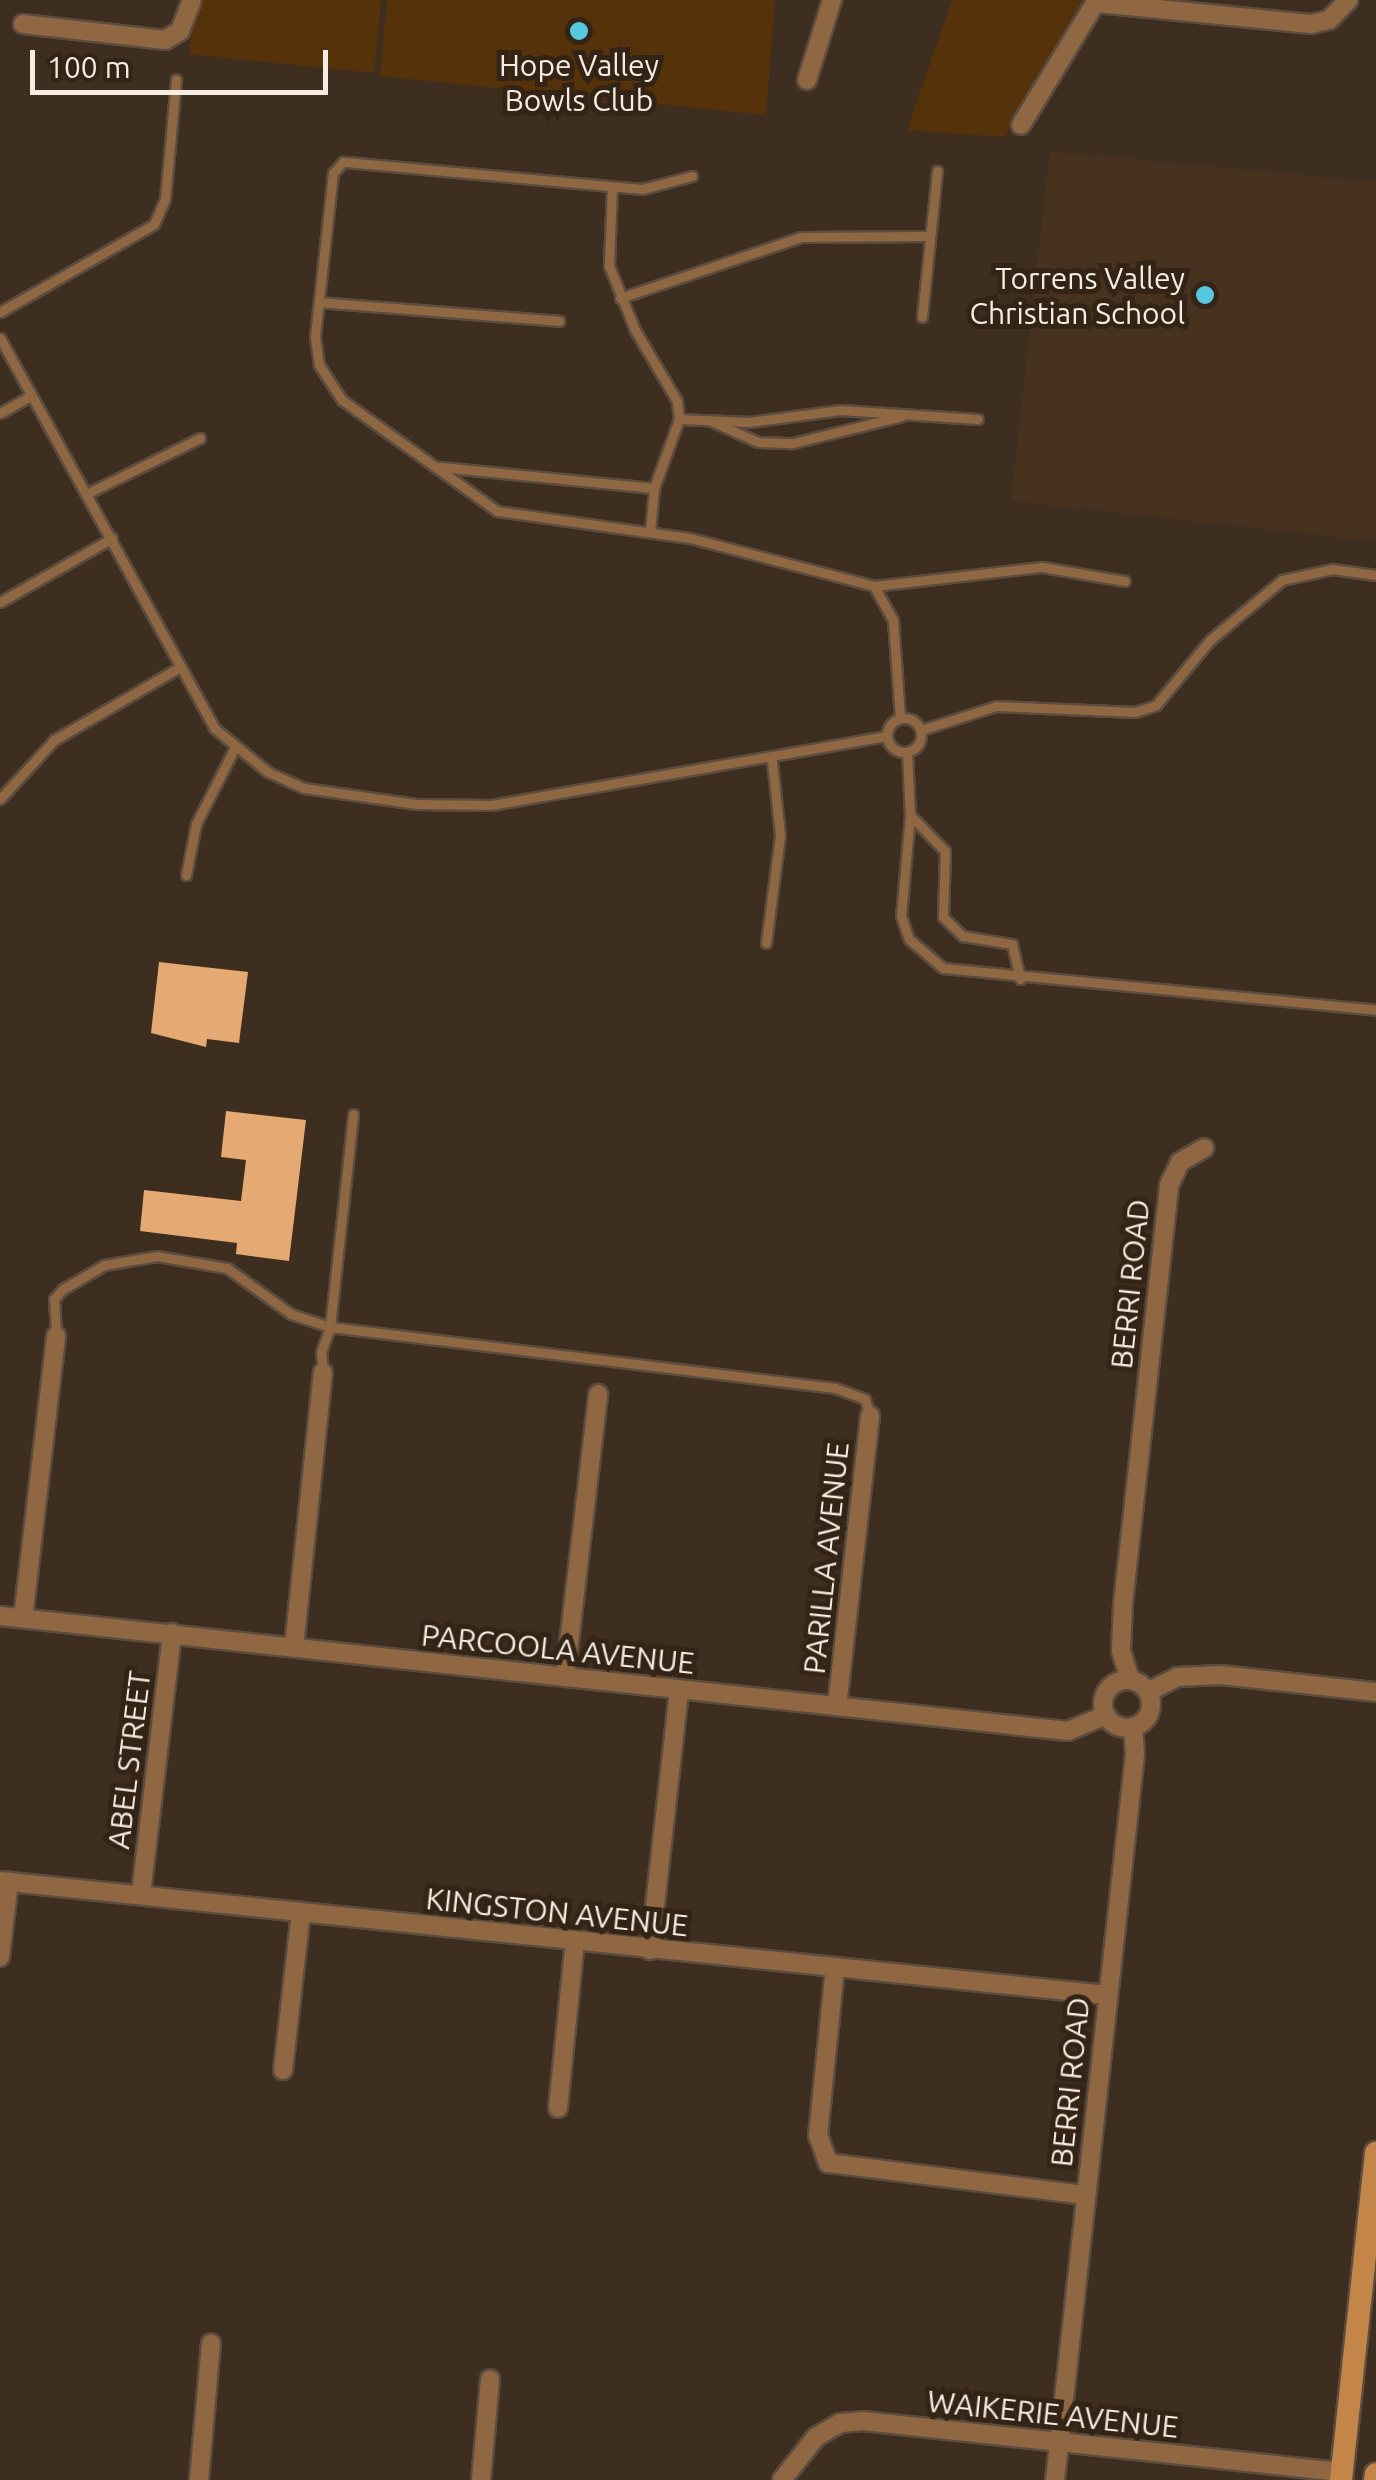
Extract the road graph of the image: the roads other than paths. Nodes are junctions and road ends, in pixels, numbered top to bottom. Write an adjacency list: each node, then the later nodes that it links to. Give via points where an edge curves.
1 (192, 0): 5 (street, via 180,31 164,40)
2 (832, 0): 7 (street)
3 (1348, 0): 4 (street, via 1330,20 1311,24)
4 (1097, 1): 8 (street)
5 (23, 24)
6 (176, 80): 15 (lane, via 165,199 154,224)
7 (807, 80)
8 (1022, 125)
9 (937, 171): 12 (lane)
10 (692, 176): 11 (lane, via 663,188)
11 (612, 187): 13 (lane, via 606,230); 14 (lane, via 343,162 333,173)
12 (928, 236): 13 (lane, via 802,236); 16 (lane)
13 (620, 298): 23 (lane, via 677,401)
14 (319, 302): 17 (lane); 26 (lane, via 315,337 328,384)
15 (0, 312)
16 (922, 317)
17 (559, 321)
18 (0, 338): 19 (lane)
19 (30, 396): 20 (lane); 28 (lane)
20 (0, 413)
21 (910, 414): 22 (lane); 24 (lane, via 840,410); 24 (lane, via 793,443 745,438)
22 (978, 419)
23 (679, 420): 24 (lane); 27 (lane)
24 (711, 420)
25 (200, 438): 28 (lane)
26 (440, 467): 27 (lane); 29 (lane, via 498,511)
27 (654, 488): 29 (lane)
28 (86, 494): 30 (lane)
29 (650, 532): 33 (lane)
30 (112, 538): 34 (lane); 35 (lane)
31 (1376, 575): 37 (lane, via 1332,570 1282,580 1210,640 1156,704 1135,712 996,706)
32 (1125, 581): 33 (lane, via 1042,567)
33 (874, 586): 36 (lane, via 892,620)
34 (0, 602)
35 (180, 667): 39 (lane, via 214,728); 42 (lane, via 54,740)
36 (900, 718): 37 (lane); 38 (lane)
37 (920, 730): 40 (lane, via 920,742)
38 (886, 736): 40 (lane, via 895,750); 41 (lane)
39 (234, 748): 41 (lane, via 304,788 422,804 542,799); 44 (lane, via 196,824)
40 (907, 752): 43 (lane)
41 (772, 761): 45 (lane, via 780,835)
42 (0, 799)
43 (910, 815): 46 (lane, via 945,851 943,916 964,936 1012,944); 46 (lane, via 901,916 909,939 943,968)
44 (186, 875)
45 (766, 943)
46 (1020, 979): 47 (lane)
47 (1376, 1010)
48 (353, 1114): 50 (lane)
49 (1204, 1148): 60 (street, BERRI ROAD, via 1180,1162 1169,1185 1123,1604 1121,1651)
50 (330, 1327): 51 (lane, via 290,1314 227,1268 157,1256 104,1264 63,1290 54,1299); 52 (lane, via 321,1352); 54 (lane, via 835,1388 865,1398)
51 (56, 1336): 56 (street)
52 (323, 1372): 58 (street)
53 (598, 1394): 59 (street)
54 (870, 1416): 64 (street, PARILLA AVENUE)
55 (0, 1616): 56 (street, PARCOOLA AVENUE)
56 (23, 1618): 57 (street, PARCOOLA AVENUE)
57 (172, 1633): 58 (street, PARCOOLA AVENUE); 68 (street, ABEL STREET)
58 (294, 1647): 59 (street, PARCOOLA AVENUE)
59 (565, 1677): 61 (street, PARCOOLA AVENUE)
60 (1130, 1680): 62 (street); 65 (street, via 1106,1693)
61 (679, 1690): 64 (street, PARCOOLA AVENUE); 71 (street)
62 (1148, 1692): 63 (street, via 1177,1677 1221,1675); 66 (street, via 1146,1718)
63 (1376, 1692)
64 (837, 1706): 65 (street, PARCOOLA AVENUE, via 1068,1731)
65 (1106, 1714): 66 (street, via 1116,1725)
66 (1132, 1727): 74 (street, BERRI ROAD)
67 (4, 1881): 68 (street, KINGSTON AVENUE); 72 (street)
68 (141, 1894): 69 (street, KINGSTON AVENUE)
69 (301, 1912): 70 (street, KINGSTON AVENUE); 75 (street)
70 (575, 1941): 71 (street, KINGSTON AVENUE); 76 (street)
71 (650, 1950): 73 (street, KINGSTON AVENUE)
72 (0, 1957)
73 (835, 1968): 74 (street, KINGSTON AVENUE); 78 (street, via 818,2135 828,2163)
74 (1108, 1996): 78 (street, BERRI ROAD)
75 (283, 2070)
76 (558, 2108)
77 (1376, 2153): 79 (main road)
78 (1085, 2195): 82 (street, BERRI ROAD)
79 (1371, 2250): 83 (main road)
80 (211, 2344): 84 (street)
81 (490, 2378): 85 (street)
82 (1059, 2444): 83 (street, WAIKERIE AVENUE); 86 (street, WAIKERIE AVENUE, via 840,2423 816,2437); 87 (street, BERRI ROAD)
83 (1342, 2476)
84 (199, 2480)
85 (481, 2480)
86 (782, 2480)
87 (1055, 2480)

